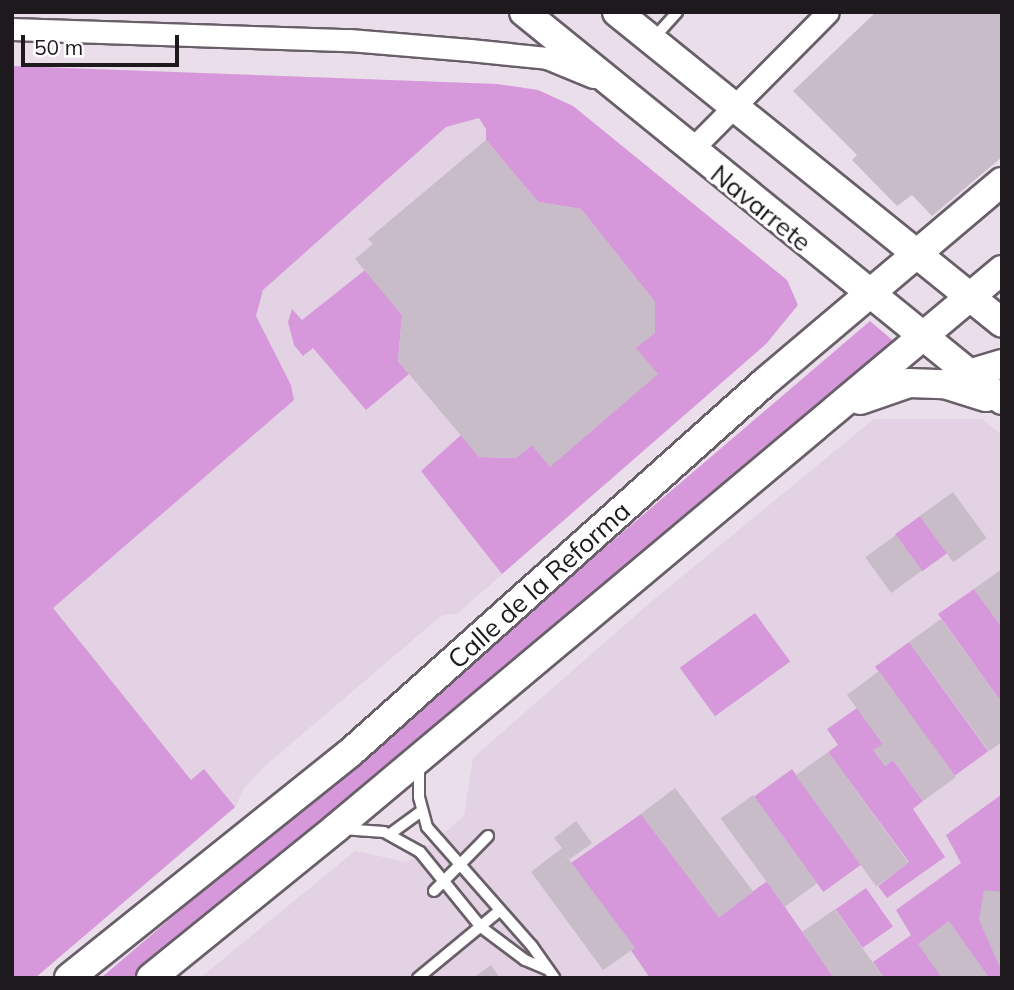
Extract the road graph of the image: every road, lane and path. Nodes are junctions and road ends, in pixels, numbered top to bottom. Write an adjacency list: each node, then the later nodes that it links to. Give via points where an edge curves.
1 (524, 12): 7 (main road, Navarrete)
2 (617, 12): 6 (main road)
3 (677, 12): 6 (lane)
4 (828, 12): 8 (street)
5 (12, 29): 7 (street, via 349,40 470,50 547,58)
6 (652, 40): 8 (main road)
7 (611, 84): 9 (main road, Navarrete)
8 (736, 107): 9 (street); 11 (main road)
9 (691, 150): 13 (main road, Navarrete)
10 (1002, 182): 11 (main road, Calle de la Reforma)
11 (915, 256): 13 (main road, Calle de la Reforma); 14 (main road)
12 (1002, 270): 14 (main road, Calle de la Reforma)
13 (867, 295): 16 (main road, Navarrete); 31 (main road, Calle de la Reforma, via 351,752)
14 (972, 300): 15 (main road); 16 (main road, Calle de la Reforma)
15 (1002, 323)
16 (923, 339): 18 (main road, Navarrete); 20 (main road, Calle de la Reforma)
17 (1002, 364): 18 (main road)
18 (969, 374): 19 (main road, Navarrete)
19 (1002, 403): 20 (main road, via 961,388 909,383)
20 (835, 411): 21 (main road, Calle de la Reforma)
21 (419, 758): 22 (lane); 23 (main road, Calle de la Reforma)
22 (422, 811): 24 (lane); 26 (lane, via 436,840)
23 (336, 828): 24 (lane); 32 (main road, Calle de la Reforma)
24 (390, 834): 27 (lane, via 420,852)
25 (488, 836): 26 (lane)
26 (458, 864): 27 (lane); 28 (lane)
27 (438, 887): 29 (lane)
28 (499, 911): 29 (lane); 30 (lane)
29 (481, 927): 30 (lane); 33 (lane)
30 (551, 974)
31 (69, 978)
32 (151, 978)
33 (418, 978)

